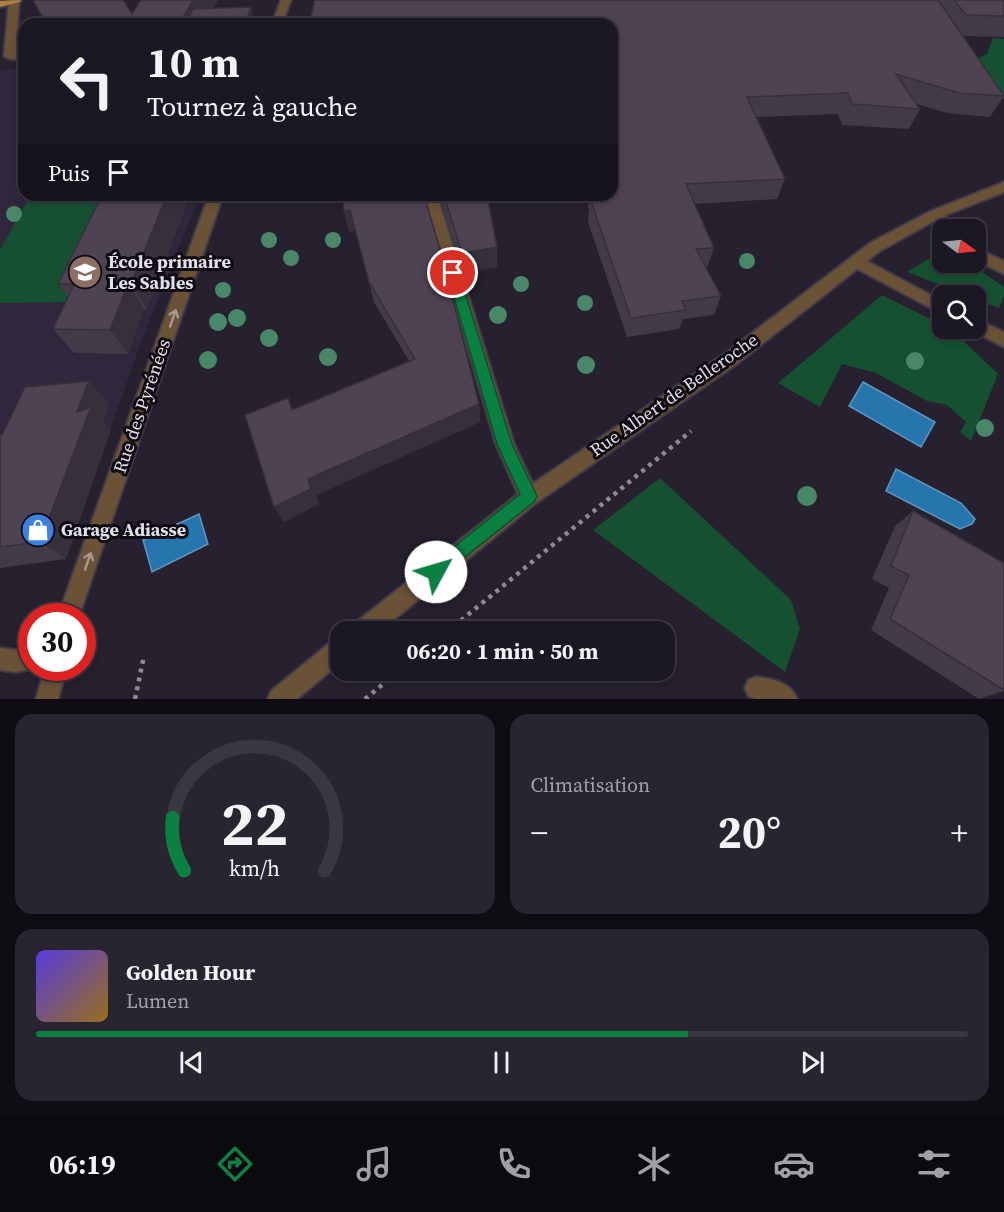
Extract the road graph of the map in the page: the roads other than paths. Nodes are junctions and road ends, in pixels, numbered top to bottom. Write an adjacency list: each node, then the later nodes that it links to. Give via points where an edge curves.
1 (15, 0): 3 (main road); 5 (street, via 10,56)
2 (286, 0): 4 (street)
3 (0, 4)
4 (279, 18)
5 (18, 57)
6 (1004, 187): 9 (street, Rue Albert de Belleroche)
7 (214, 201): 18 (street, Rue des Pyrénées, one-way to 7)
8 (432, 201): 17 (street, via 505,444)
9 (936, 214): 10 (street); 12 (street, Rue Albert de Belleroche, via 874,247)
10 (940, 219)
11 (986, 259): 13 (street)
12 (856, 262): 14 (street); 17 (street, Rue Albert de Belleroche, via 732,358)
13 (1004, 268)
14 (932, 303)
15 (986, 331): 16 (street)
16 (1004, 340)
17 (529, 496): 19 (street, Rue Albert de Belleroche)
18 (73, 603)
19 (376, 621)
20 (330, 657): 26 (street)
21 (0, 659): 22 (street)
22 (18, 661)
23 (52, 681): 25 (street)
24 (756, 688): 27 (street, via 775,691)
25 (47, 699)
26 (279, 699)
27 (786, 699)

